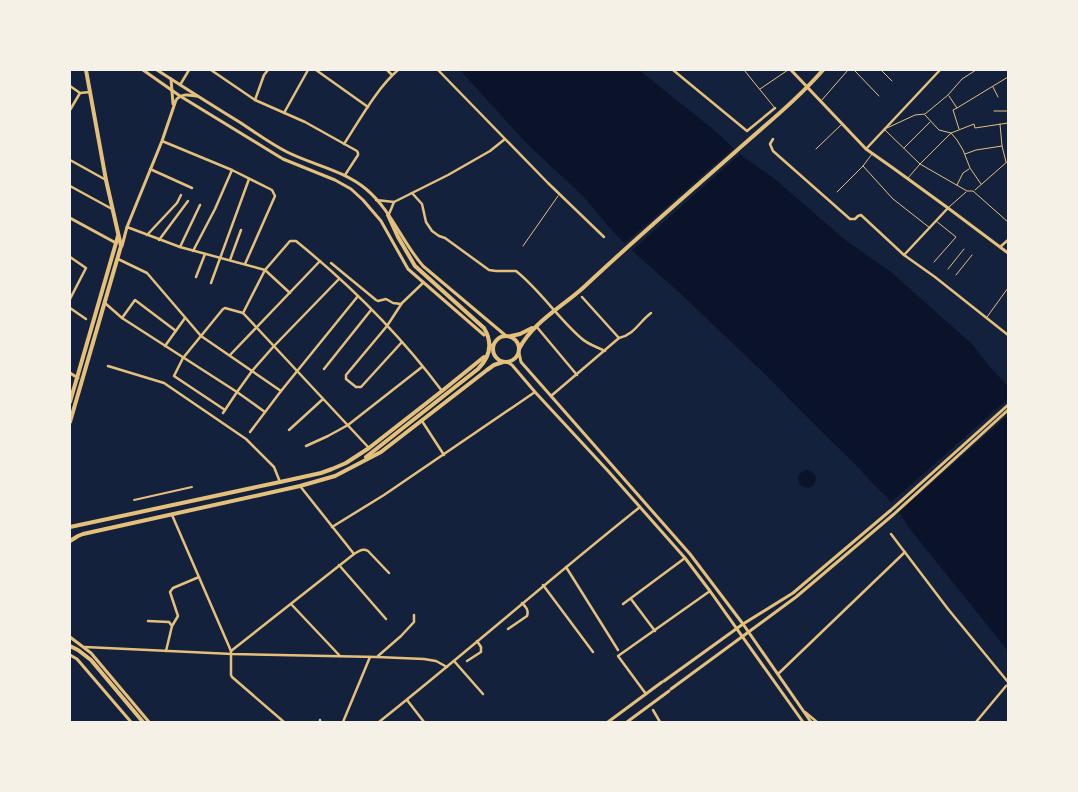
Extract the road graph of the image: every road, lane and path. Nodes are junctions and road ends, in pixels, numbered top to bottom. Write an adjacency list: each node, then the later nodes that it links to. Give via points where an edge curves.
1 (143, 70): 32 (main road)
2 (157, 70): 25 (main road)
3 (188, 70): 27 (street)
4 (211, 70): 40 (street)
5 (268, 70): 40 (street)
6 (308, 70): 49 (street)
7 (316, 70): 42 (street)
8 (387, 70): 23 (street)
9 (398, 70): 23 (street)
10 (438, 70): 58 (street)
11 (673, 70): 43 (street, via 747,131)
12 (744, 70): 31 (lane)
13 (789, 70): 22 (main road); 31 (lane)
14 (798, 70): 22 (lane)
15 (823, 70): 30 (main road)
16 (848, 70): 41 (lane)
17 (854, 70): 38 (lane)
18 (881, 70): 26 (lane)
19 (940, 70): 55 (street)
20 (976, 70): 35 (lane, via 962,79)
21 (85, 71): 33 (main road)
22 (795, 74): 30 (main road)
23 (392, 75): 42 (street)
24 (1008, 77): 29 (lane)
25 (171, 79): 27 (main road); 32 (main road)
26 (892, 81)
27 (180, 85): 37 (main road)
28 (70, 86): 34 (street)
29 (993, 86): 39 (lane); 44 (lane)
30 (807, 88): 41 (main road); 143 (main road)
31 (760, 89): 43 (lane)
32 (172, 90): 36 (main road); 46 (main road)
33 (90, 92): 34 (street); 78 (main road)
34 (80, 93): 45 (street)
35 (948, 95): 44 (lane); 50 (lane)
36 (180, 96): 37 (main road); 46 (main road); 133 (main road, via 284,159 351,190 381,222 408,269)
37 (198, 96): 75 (main road, via 286,152)
38 (879, 96)
39 (998, 98)
40 (255, 100): 49 (street)
41 (821, 101): 53 (main road)
42 (368, 107): 61 (street)
43 (775, 108)
44 (957, 108): 56 (lane, via 953,110)
45 (70, 110)
46 (172, 110): 60 (main road)
47 (1008, 110): 48 (lane)
48 (994, 111)
49 (284, 113): 61 (street)
50 (924, 114): 51 (lane); 55 (lane)
51 (930, 122): 57 (lane, via 939,130); 63 (lane)
52 (1008, 123): 54 (lane)
53 (842, 124): 64 (lane); 65 (main road)
54 (1000, 124): 56 (lane, via 975,128 974,124); 62 (lane)
55 (886, 129): 63 (lane); 65 (street)
56 (960, 130): 57 (lane)
57 (951, 133): 67 (lane); 70 (lane)
58 (505, 139): 86 (street, via 482,156); 87 (street)
59 (773, 139): 117 (street, via 770,144 773,151 814,188 850,219 861,215)
60 (162, 141): 73 (main road); 74 (street)
61 (344, 144): 75 (street, via 358,153)
62 (1002, 146): 67 (lane); 69 (lane)
63 (904, 148): 70 (lane)
64 (816, 149)
65 (866, 149): 66 (main road)
66 (872, 153): 71 (lane); 76 (main road)
67 (964, 154): 72 (lane)
68 (70, 160): 78 (street)
69 (1007, 162): 79 (lane)
70 (920, 164): 76 (lane); 80 (lane)
71 (863, 166): 85 (lane); 101 (lane, via 893,199)
72 (970, 168): 79 (lane); 80 (lane, via 963,173)
73 (150, 169): 82 (street); 100 (main road)
74 (232, 170): 77 (street); 114 (street)
75 (345, 175): 89 (main road)
76 (908, 178): 93 (main road)
77 (249, 179): 119 (street); 126 (street, via 272,190 275,196)
78 (106, 180): 94 (main road)
79 (981, 184): 84 (lane)
80 (957, 185): 83 (lane)
81 (70, 186): 94 (street)
82 (192, 188)
83 (967, 191): 84 (lane); 93 (lane)
84 (974, 191): 98 (lane)
85 (837, 192)
86 (412, 193): 91 (street); 143 (street, via 422,204 426,222 432,231 489,270 516,271)
87 (560, 194): 105 (street); 110 (lane)
88 (181, 195): 103 (street)
89 (376, 200): 91 (street); 95 (main road)
90 (188, 201): 106 (street)
91 (394, 202): 95 (street)
92 (200, 205): 111 (street)
93 (948, 208): 97 (street); 112 (main road)
94 (112, 209): 104 (main road)
95 (388, 215): 144 (main road, via 423,266); 199 (main road, via 419,271 484,328 489,347 478,369)
96 (72, 218): 99 (street); 108 (main road)
97 (936, 221): 101 (street); 124 (lane, via 955,238)
98 (1008, 222)
99 (70, 224)
100 (127, 228): 103 (street); 104 (main road); 109 (main road)
101 (930, 228): 117 (street)
102 (241, 230): 122 (street)
103 (146, 235): 106 (street)
104 (118, 236): 108 (main road); 109 (main road)
105 (604, 237)
106 (159, 240): 111 (street)
107 (1008, 240): 112 (street)
108 (116, 243): 177 (main road)
109 (121, 246): 121 (main road)
110 (523, 246)
111 (180, 247): 114 (street)
112 (1000, 247): 115 (main road)
113 (964, 249): 127 (lane)
114 (193, 251): 116 (street)
115 (1008, 253)
116 (205, 254): 119 (street); 130 (street)
117 (904, 255): 149 (street)
118 (972, 255): 129 (lane)
119 (219, 258): 122 (street); 132 (street)
120 (70, 259): 138 (street, via 86,268)
121 (118, 259): 139 (main road); 148 (street, via 147,273)
122 (230, 260): 126 (street)
123 (320, 260): 128 (street, via 293,240); 131 (street); 135 (street)
124 (934, 262)
125 (332, 263): 140 (street, via 376,300)
126 (245, 264): 128 (street)
127 (948, 269)
128 (265, 270): 135 (street); 145 (street)
129 (956, 275)
130 (196, 277)
131 (339, 279): 136 (street); 163 (street)
132 (211, 283)
133 (423, 283): 140 (street); 151 (main road)
134 (1008, 288): 149 (lane)
135 (290, 293): 154 (street)
136 (358, 296): 142 (street); 174 (street)
137 (582, 297): 160 (street)
138 (70, 299)
139 (105, 302): 147 (street); 178 (main road)
140 (402, 303): 153 (street)
141 (70, 308): 150 (street)
142 (371, 310): 153 (street); 172 (street)
143 (554, 311): 152 (main road); 165 (street, via 582,340)
144 (477, 312): 151 (main road, via 478,318); 159 (main road)
145 (243, 313): 154 (street); 157 (street, via 225,308)
146 (651, 313): 160 (street, via 635,330)
147 (122, 318): 155 (street, via 135,300); 162 (street)
148 (185, 318): 155 (street); 157 (street)
149 (987, 318): 156 (street)
150 (86, 319)
151 (469, 322): 158 (main road)
152 (536, 325): 159 (main road, via 520,334); 164 (main road); 176 (street)
153 (387, 326): 161 (street); 161 (street, via 346,379 361,387)
154 (257, 327): 163 (street); 166 (street)
155 (176, 331): 162 (street)
156 (1008, 335)
157 (201, 336): 166 (street); 168 (street)
158 (484, 336)
159 (507, 336): 164 (main road, via 516,341); 169 (main road, via 497,338 492,345 492,355)
160 (619, 338): 165 (street)
161 (402, 342): 171 (street)
162 (165, 346): 168 (street)
163 (274, 346): 173 (street); 174 (street)
164 (519, 351): 169 (main road, via 514,359); 183 (main road, via 521,362)
165 (605, 351): 176 (street)
166 (230, 355): 173 (street)
167 (484, 357): 179 (main road)
168 (183, 358): 181 (street); 187 (street, via 174,376)
169 (505, 362): 182 (main road, via 512,365); 191 (main road, via 494,364)
170 (108, 366): 200 (street, via 164,383 252,444 274,467)
171 (422, 367): 179 (street); 193 (street)
172 (324, 370)
173 (252, 371): 180 (street); 181 (street)
174 (297, 371): 180 (street); 184 (street)
175 (70, 373): 177 (main road)
176 (577, 375): 183 (street)
177 (77, 378): 178 (main road); 185 (main road)
178 (82, 381): 192 (main road)
179 (441, 390): 197 (main road)
180 (281, 391): 189 (street)
181 (236, 392): 187 (street); 189 (street)
182 (535, 392): 198 (street); 204 (main road)
183 (551, 396): 228 (main road, via 690,554)
184 (323, 398): 193 (street); 194 (street)
185 (70, 402)
186 (1008, 405): 228 (main road, via 793,593)
187 (225, 410): 190 (street)
188 (1008, 410): 233 (main road, via 894,514 796,597)
189 (264, 412): 195 (street)
190 (223, 413)
191 (422, 421): 198 (street); 199 (main road, via 388,447)
192 (70, 422)
193 (348, 425): 196 (street); 197 (street)
194 (289, 430)
195 (250, 432)
196 (306, 446)
197 (369, 448): 200 (main road, via 328,471)
198 (444, 455): 208 (street)
199 (360, 462): 201 (main road, via 335,476)
200 (280, 482): 206 (main road)
201 (300, 486): 205 (main road); 208 (street)
202 (192, 487): 203 (street)
203 (134, 500)
204 (640, 507): 214 (main road); 216 (street)
205 (172, 515): 209 (main road); 218 (street)
206 (82, 524): 207 (main road); 209 (main road)
207 (70, 527)
208 (332, 527): 213 (street)
209 (83, 534): 211 (main road)
210 (891, 534): 212 (street)
211 (70, 541)
212 (905, 552): 252 (street); 253 (street)
213 (354, 554): 215 (street); 217 (street, via 365,550)
214 (685, 558): 220 (main road); 221 (street)
215 (339, 565): 223 (street); 226 (street)
216 (566, 567): 219 (street); 240 (street)
217 (388, 573)
218 (199, 577): 229 (street, via 170,592 178,616); 242 (street)
219 (543, 585): 222 (street); 243 (street)
220 (710, 591): 230 (main road); 232 (street)
221 (630, 599): 224 (street); 232 (street)
222 (522, 603): 231 (street, via 528,610 527,616); 236 (street)
223 (291, 604): 242 (street); 245 (street)
224 (623, 604)
225 (414, 615): 247 (street, via 414,622)
226 (386, 619)
227 (148, 621): 229 (street, via 169,622)
228 (743, 624): 230 (main road); 233 (main road)
229 (172, 626): 241 (street)
230 (737, 628): 234 (main road); 255 (main road)
231 (508, 629)
232 (655, 631): 255 (street, via 618,656)
233 (749, 632): 234 (main road); 252 (main road)
234 (742, 636): 257 (main road); 271 (main road)
235 (71, 639): 238 (main road)
236 (477, 641): 249 (street); 250 (street, via 481,652)
237 (70, 646): 262 (main road, via 91,660)
238 (83, 647): 239 (street); 248 (main road)
239 (100, 649): 241 (street); 248 (street)
240 (618, 650)
241 (166, 651): 242 (street)
242 (231, 652): 245 (street); 264 (street, via 232,677)
243 (593, 652)
244 (70, 655): 261 (main road)
245 (340, 657): 246 (street)
246 (370, 657): 247 (street); 265 (street)
247 (377, 657): 251 (street, via 424,659)
248 (95, 658): 263 (main road)
249 (454, 661): 251 (street); 254 (street)
250 (467, 661)
251 (447, 667): 256 (street)
252 (778, 674): 260 (main road)
253 (1008, 683): 274 (street)
254 (483, 694)
255 (646, 694): 268 (main road)
256 (407, 700): 266 (street); 267 (street)
257 (655, 701): 258 (main road); 259 (street)
258 (644, 709): 259 (street); 269 (main road)
259 (653, 710): 270 (street)
260 (805, 712): 272 (main road); 273 (street)
261 (131, 722)
262 (143, 722)
263 (149, 722)
264 (284, 722)
265 (343, 722)
266 (379, 722)
267 (424, 722)
268 (608, 722)
269 (627, 722)
270 (660, 722)
271 (803, 722)
272 (811, 722)
273 (816, 722)
274 (976, 722)

